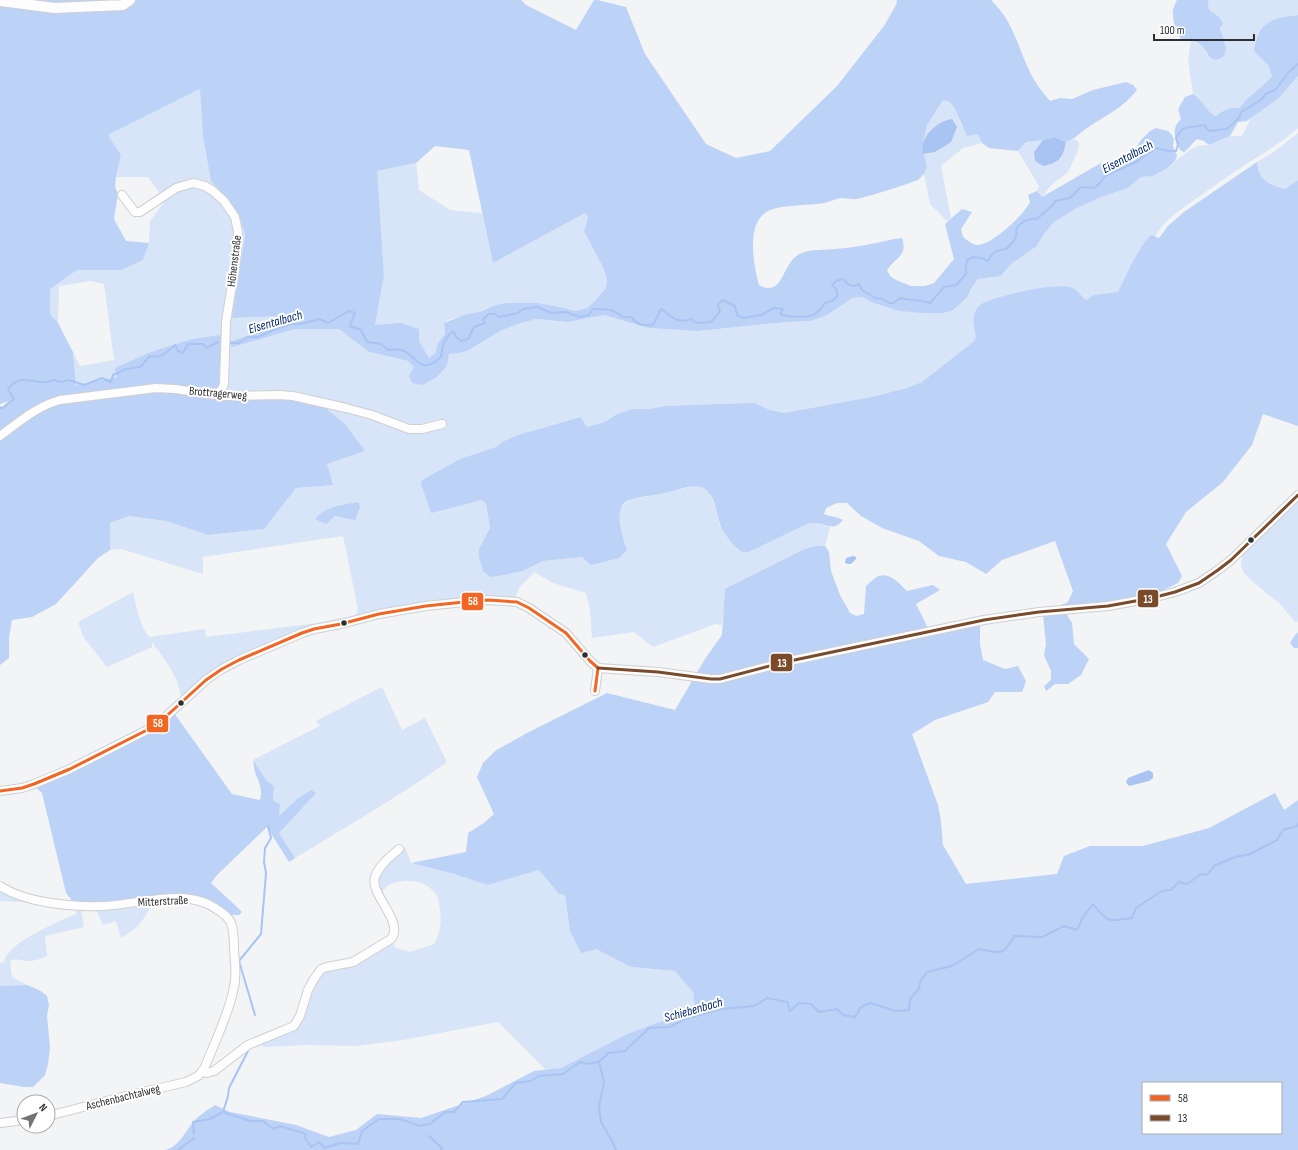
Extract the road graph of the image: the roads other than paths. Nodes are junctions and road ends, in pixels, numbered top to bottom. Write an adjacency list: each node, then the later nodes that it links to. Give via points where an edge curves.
1 (130, 0): 2 (street, via 123,5 55,8)
2 (0, 1)
3 (122, 195): 4 (street, Höhenstraße, via 135,212 140,212 176,188 198,183 224,201 235,217 238,232 226,322 224,384 219,393)
4 (212, 395): 5 (street, Brottragerweg, via 293,396 372,415 409,429); 6 (street, Brottragerweg, via 156,388 60,400 39,408)
5 (442, 424)
6 (0, 436)
7 (1298, 495): 8 (street, via 1218,570 1199,583 1160,596 1108,606 984,620 785,662 720,679)
8 (598, 668): 9 (street); 10 (street, via 566,633 517,602 464,602 379,614 314,629 239,660 206,680 149,729 42,781 22,788)
9 (595, 691)
10 (0, 791)
11 (399, 849): 13 (street, Aschenbachtalweg, via 378,869 374,878 387,913 394,924 391,939 353,962 327,967 320,971 308,990 294,1026 248,1045 214,1071)
12 (0, 886): 13 (street, Mitterstraße, via 16,894 46,902 79,906 104,906 158,899 196,900 208,903 226,916 233,932 234,988 221,1027)
13 (200, 1074): 14 (street, Aschenbachtalweg, via 186,1082)
14 (56, 1114)
15 (16, 1121): 16 (street)
16 (0, 1123)

